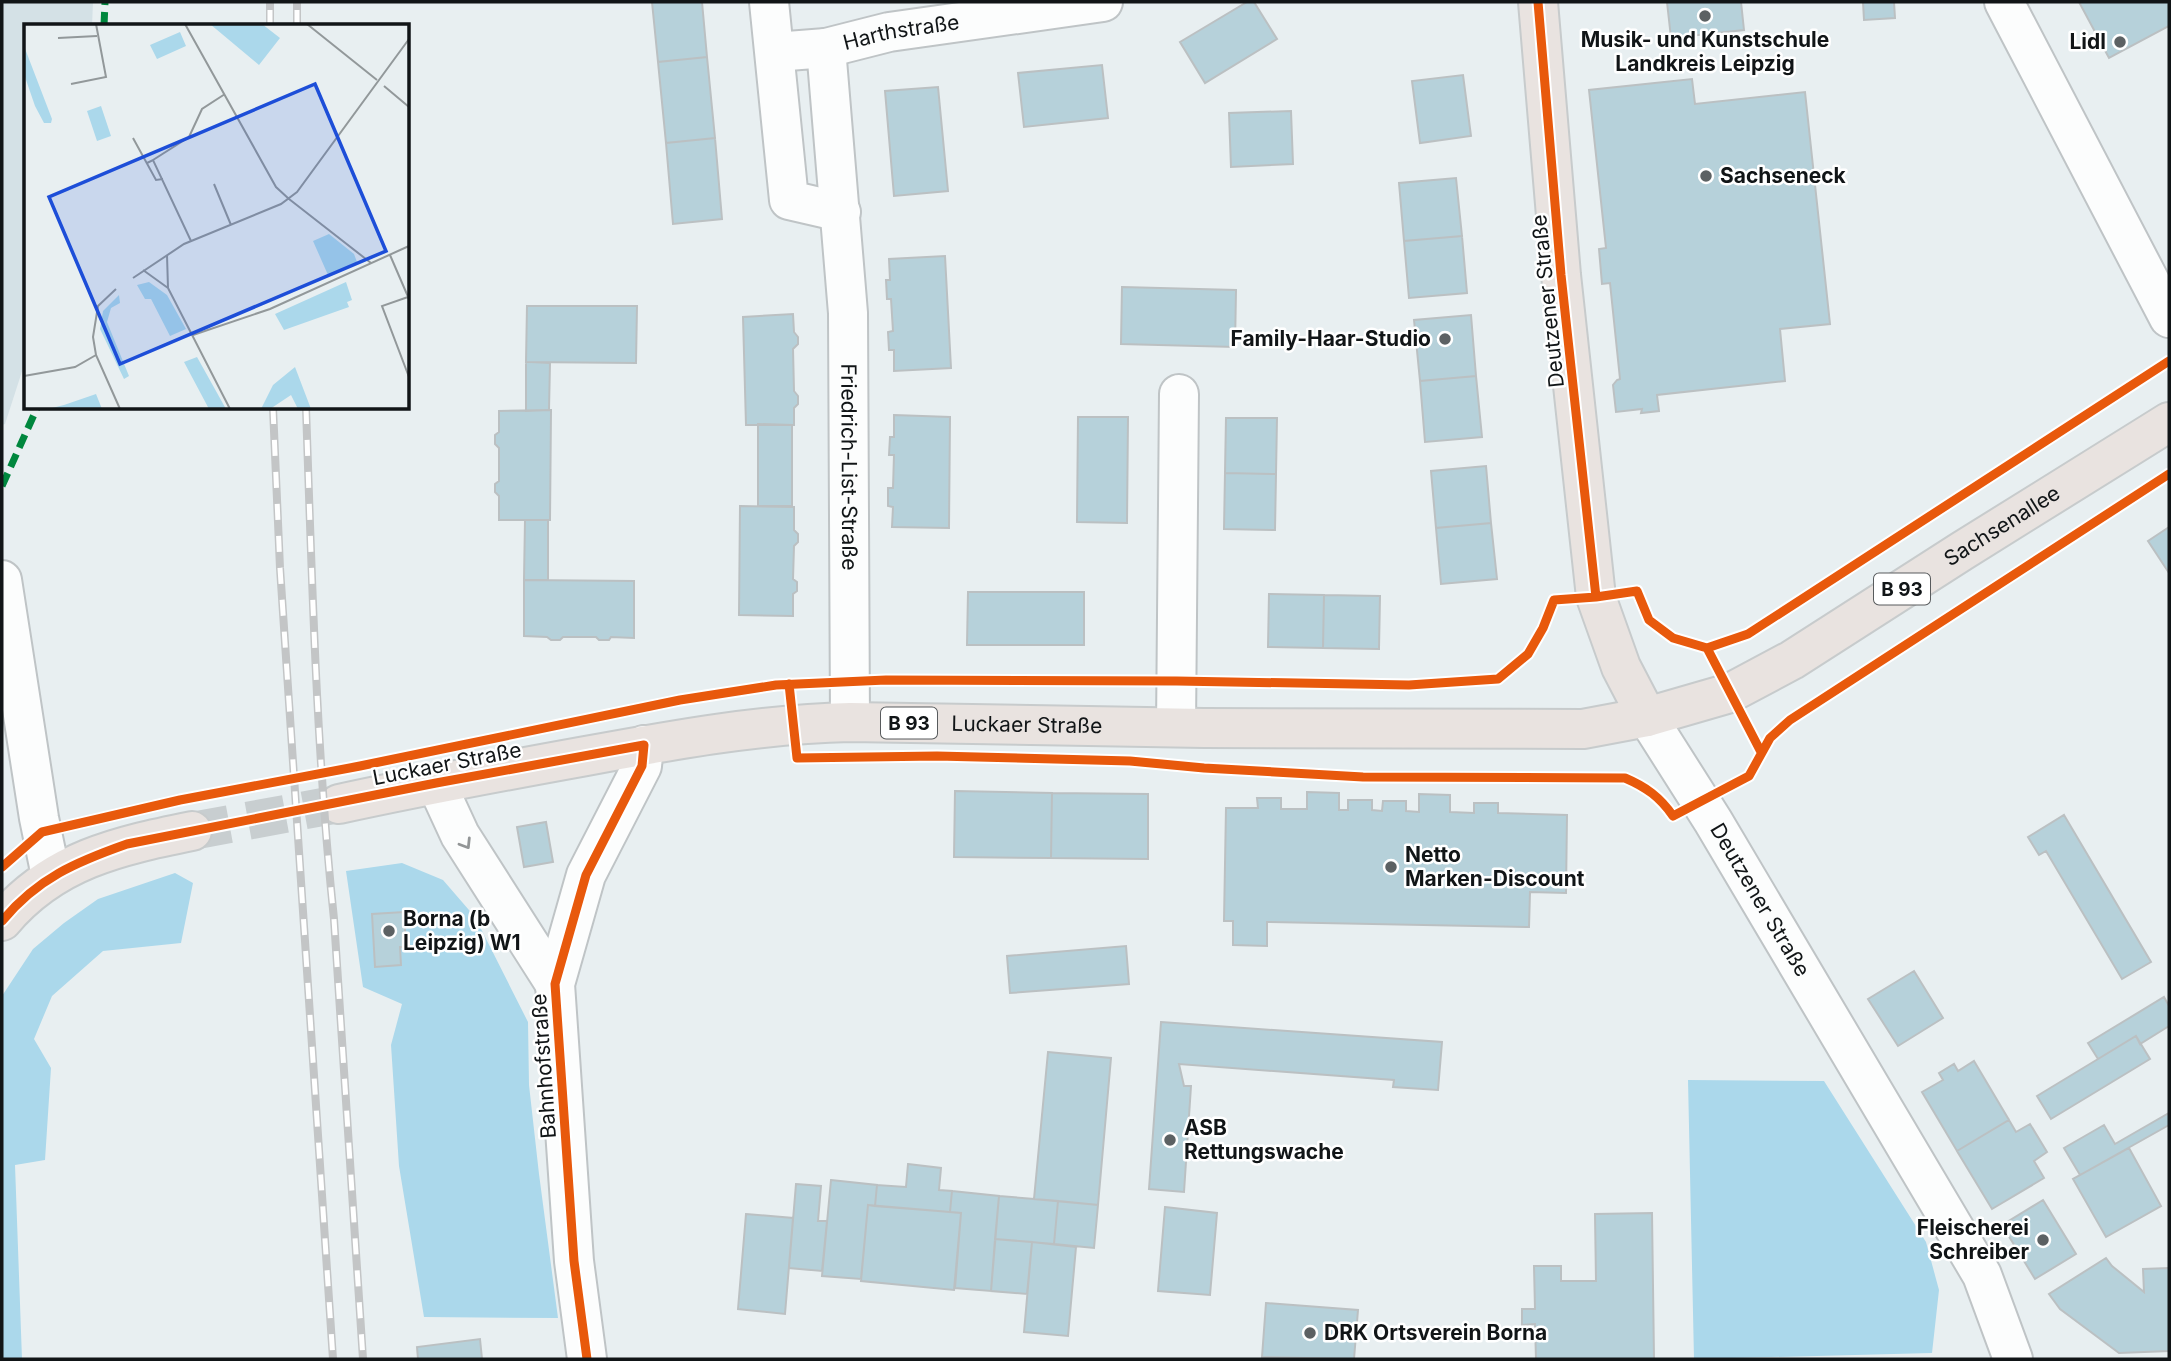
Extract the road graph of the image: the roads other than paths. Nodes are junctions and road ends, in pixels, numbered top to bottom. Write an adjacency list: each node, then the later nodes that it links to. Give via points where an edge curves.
1 (769, 2): 6 (street)
2 (1103, 2): 5 (street, Harthstraße, via 889,32)
3 (1538, 2): 12 (main road, Deutzener Straße, via 1561,275 1597,597 1621,667)
4 (2004, 2): 8 (street)
5 (826, 48): 6 (street); 7 (street, Friedrich-List-Straße)
6 (775, 52): 7 (street, via 789,200)
7 (841, 212): 13 (street, Friedrich-List-Straße, via 848,313)
8 (2169, 318)
9 (1179, 394): 14 (street)
10 (2169, 422): 12 (main road, Sachsenallee / B 93, via 1792,660 1730,693)
11 (2, 580): 19 (street)
12 (1647, 718): 14 (main road, Luckaer Straße / B 93, via 1583,729); 23 (street, Deutzener Straße, via 1982,1275)
13 (850, 722): 14 (main road, Luckaer Straße / B 93); 15 (main road, Luckaer Straße / B 93, via 792,723)
14 (1176, 727)
15 (644, 745): 16 (main road, Luckaer Straße / B 93); 21 (street, Bahnhofstraße, via 642,766 586,875)
16 (436, 783): 17 (main road, Luckaer Straße / B 93); 21 (street, Bahnhofstraße, one-way to 21, via 460,835)
17 (339, 804)
18 (192, 831): 19 (main road, via 127,844)
19 (51, 876): 20 (main road)
20 (2, 921)
21 (555, 984): 22 (street, Bahnhofstraße, via 574,1261)
22 (587, 1359)
23 (2013, 1359)

